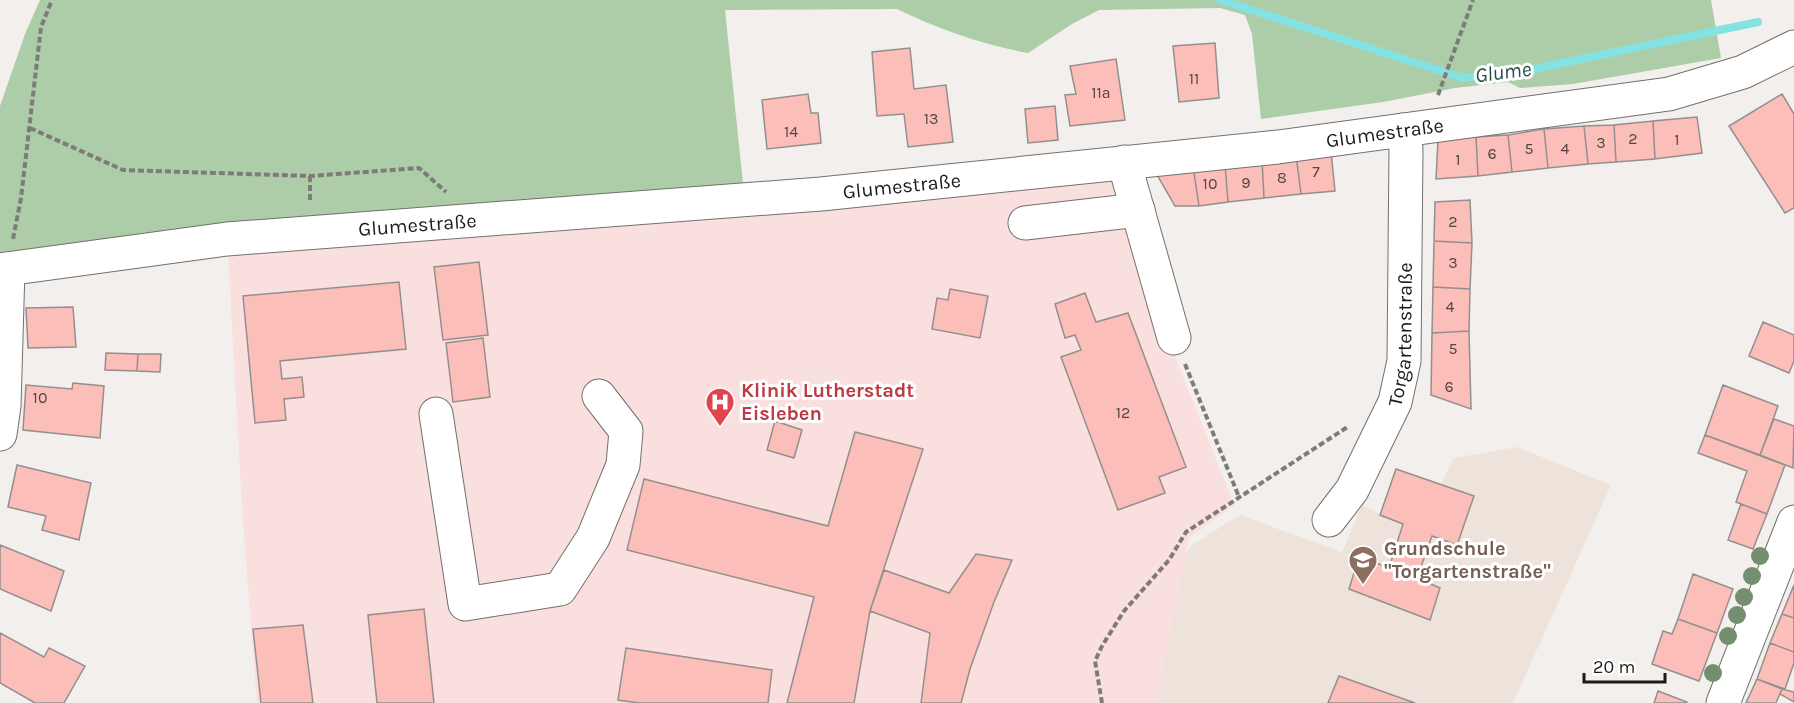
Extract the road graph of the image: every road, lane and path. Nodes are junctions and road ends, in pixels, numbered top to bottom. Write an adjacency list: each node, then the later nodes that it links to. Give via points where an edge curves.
1 (52, 0): 5 (path, via 41,27)
2 (1473, 0): 4 (path)
3 (1794, 47): 6 (street, Glumestraße, via 1743,72 1668,94)
4 (1439, 89)
5 (30, 128): 9 (path, via 123,170 310,176 419,168); 11 (path, via 21,198)
6 (1403, 130): 7 (street, Glumestraße); 18 (street, Torgartenstraße, via 1404,361 1395,402 1352,490)
7 (1124, 162): 8 (street); 9 (street, Glumestraße, via 821,194)
8 (1138, 210): 10 (street); 12 (street)
9 (478, 220): 11 (street, Glumestraße, via 226,239)
10 (1025, 223)
11 (4, 270): 15 (street, via 4,405)
12 (1174, 338): 17 (path)
13 (599, 396): 14 (street, via 626,431 623,465 593,538 566,581 560,590 465,604)
14 (436, 414)
15 (0, 434)
16 (1328, 438): 17 (path)
17 (1239, 497): 20 (path, via 1186,532 1169,560 1124,611 1095,661)
18 (1329, 520)
19 (1794, 522): 21 (street)
20 (1102, 703)
21 (1723, 703)

